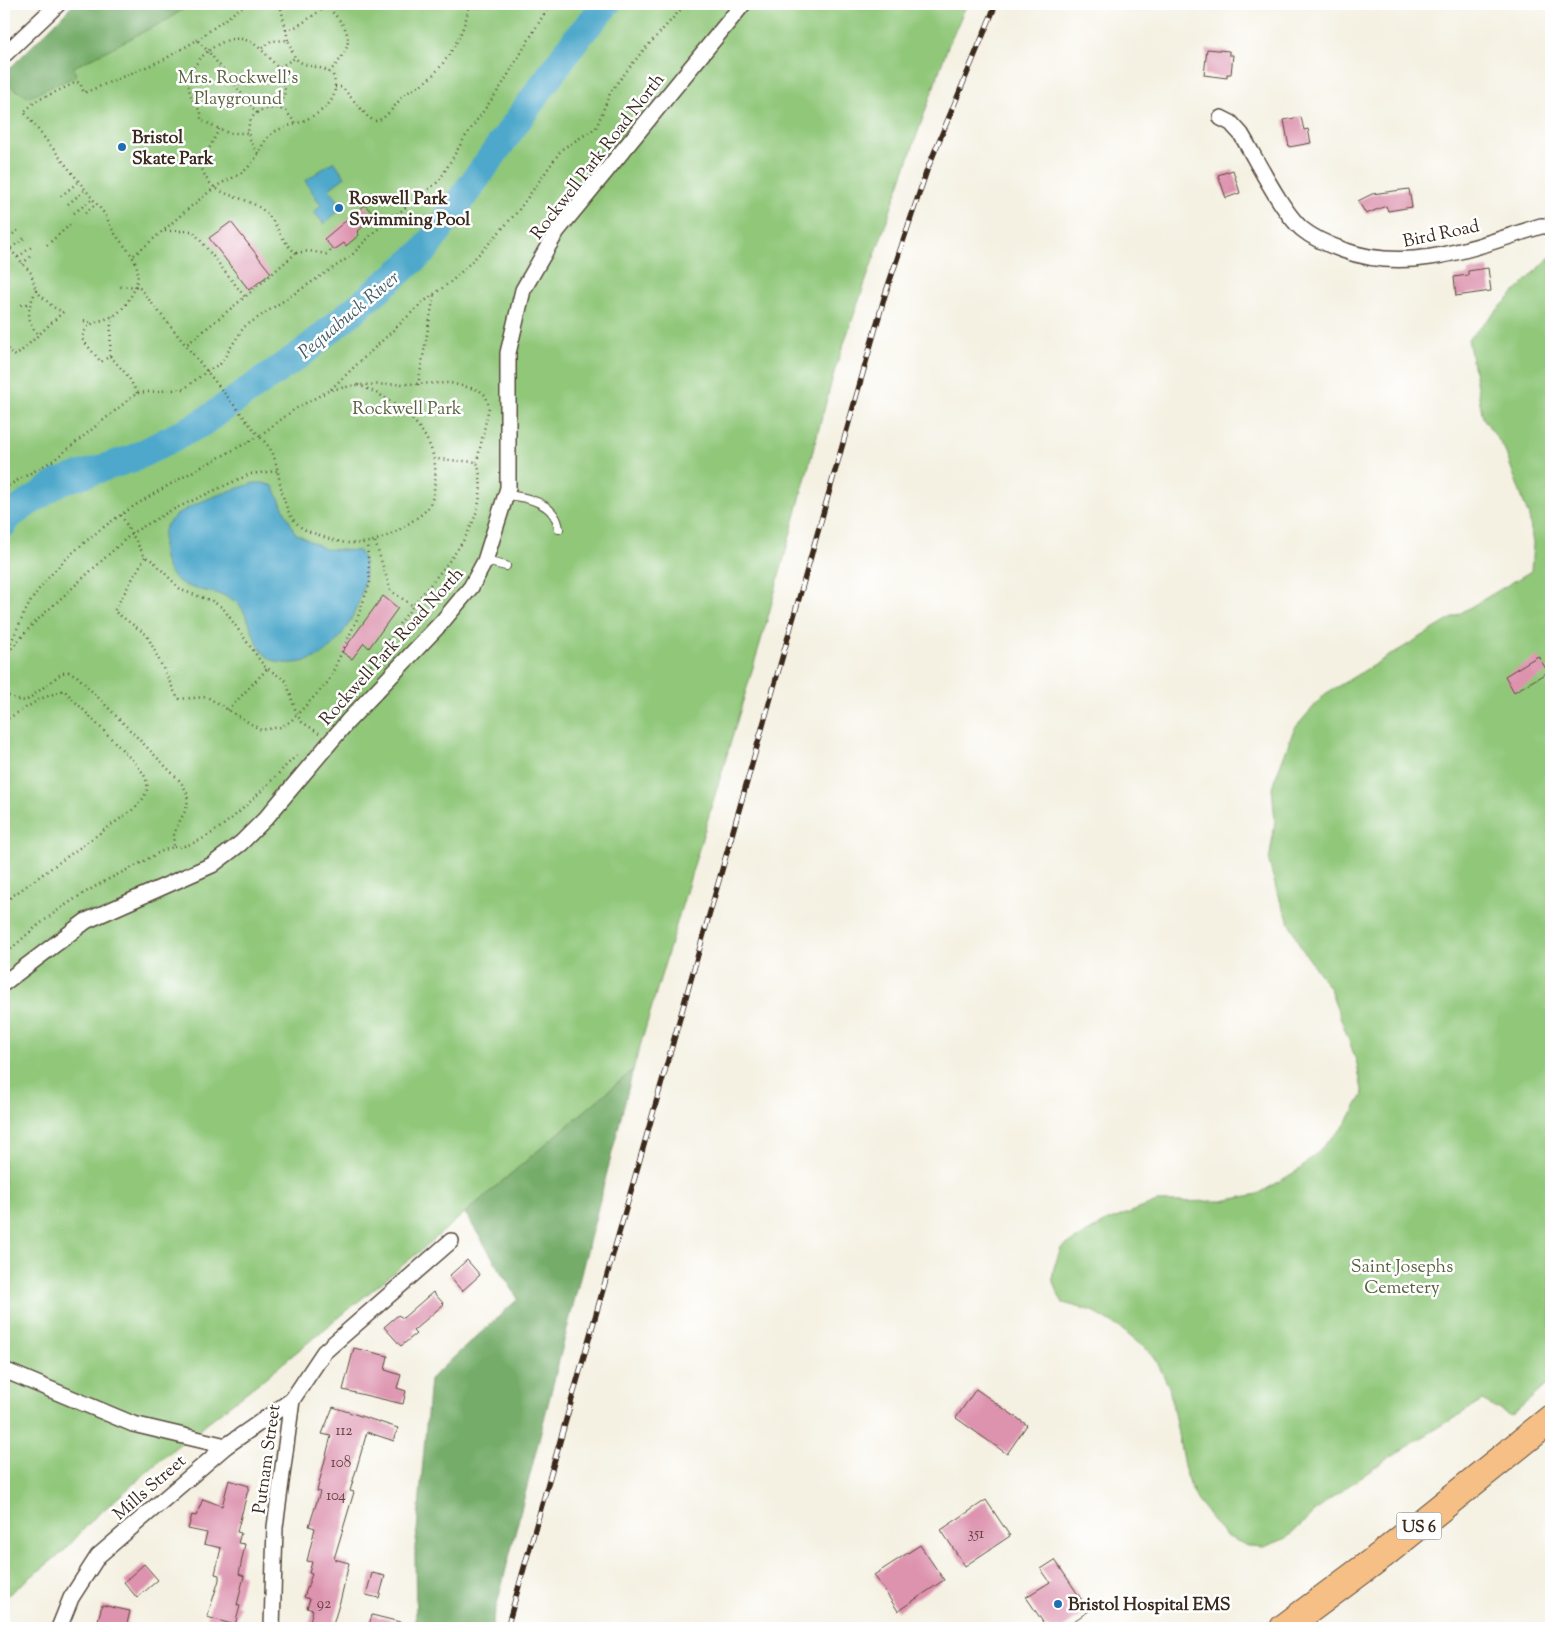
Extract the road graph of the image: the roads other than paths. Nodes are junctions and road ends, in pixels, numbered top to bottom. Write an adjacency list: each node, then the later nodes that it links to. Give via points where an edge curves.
1 (58, 4): 3 (street)
2 (743, 4): 6 (street, Rockwell Park Road North, via 557,232 523,290 508,353)
3 (4, 56)
4 (1221, 118): 5 (street, Bird Road, via 1241,134 1302,230 1327,245 1359,256 1415,260 1454,253 1541,226)
5 (1551, 226)
6 (506, 495): 7 (lane, via 531,499 548,508 558,518); 8 (street, Rockwell Park Road North)
7 (559, 529)
8 (485, 561): 9 (lane); 10 (street, Rockwell Park Road North, via 471,587 442,622 348,721 241,843 212,865 86,921)
9 (506, 566)
10 (4, 983)
11 (451, 1241): 13 (street, Putnam Street, via 324,1352)
12 (4, 1370): 15 (street, via 133,1424)
13 (292, 1400): 15 (street, Mills Street); 17 (street, Putnam Street, via 275,1527)
14 (1551, 1419): 18 (highway, US 6, via 1382,1555)
15 (226, 1446): 16 (street, Mills Street, via 98,1556 71,1598)
16 (59, 1628)
17 (272, 1628)
18 (1284, 1628)

